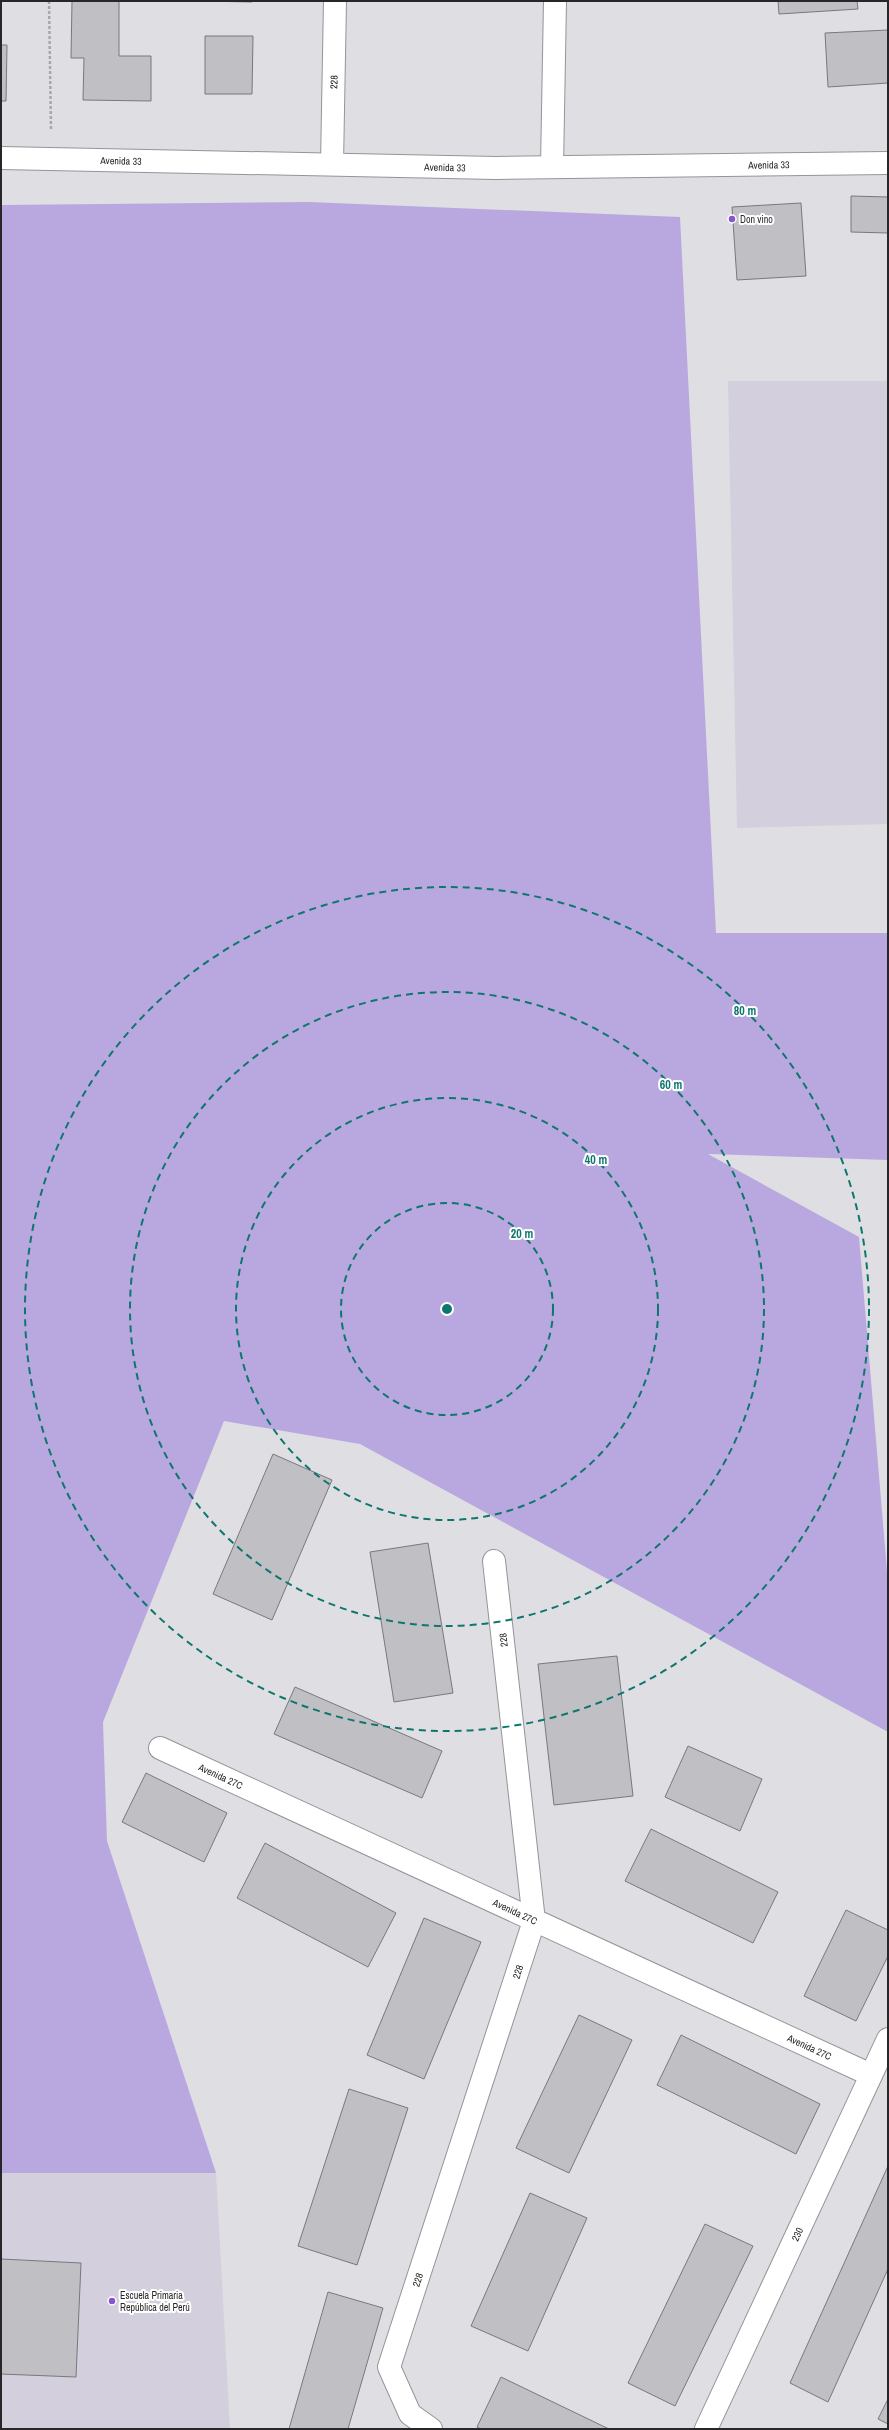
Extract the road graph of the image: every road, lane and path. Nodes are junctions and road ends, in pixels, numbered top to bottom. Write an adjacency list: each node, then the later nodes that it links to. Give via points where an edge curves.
1 (49, 1): 5 (path)
2 (335, 1): 7 (street, 228)
3 (555, 1): 8 (street)
4 (1, 158): 5 (street, Avenida 33)
5 (51, 160): 7 (street, Avenida 33)
6 (888, 163): 8 (street, Avenida 33)
7 (332, 164): 8 (street, Avenida 33)
8 (552, 168)
9 (494, 1561): 11 (street, 228)
10 (160, 1748): 11 (street, Avenida 27C)
11 (534, 1920): 13 (street, Avenida 27C); 14 (street, 228, via 389,2367 410,2414)
12 (888, 2040): 13 (street, 230)
13 (871, 2075): 15 (street, 230)
14 (431, 2429)
15 (706, 2429)

